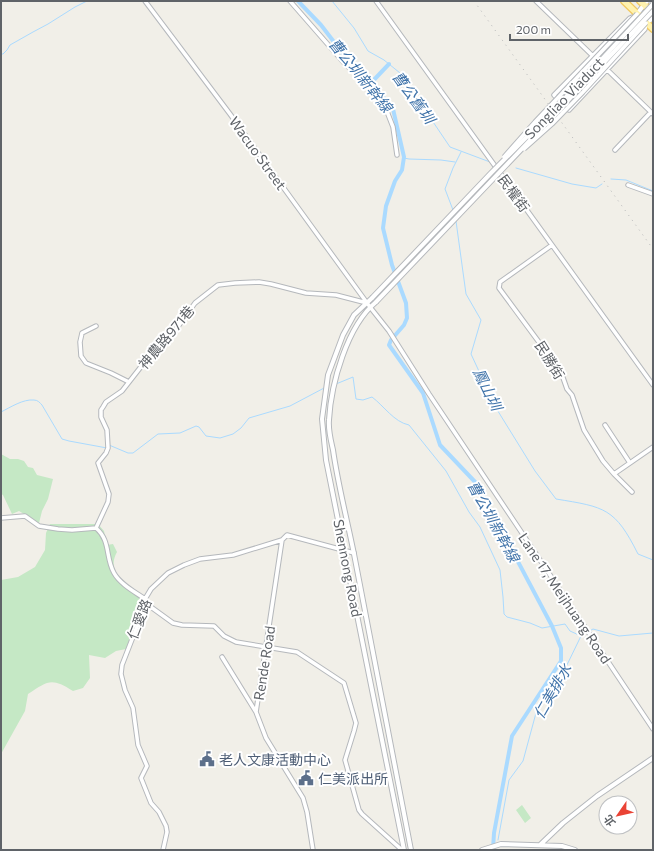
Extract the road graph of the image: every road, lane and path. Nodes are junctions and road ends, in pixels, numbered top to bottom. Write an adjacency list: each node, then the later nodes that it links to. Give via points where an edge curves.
1 (145, 1): 25 (street, Wacuo Street)
2 (290, 1): 17 (street, via 345,64 376,92 393,127)
3 (376, 1): 22 (street, 民權街)
4 (536, 1): 13 (street)
5 (624, 1): 9 (main road)
6 (644, 2): 8 (main road); 9 (street)
7 (653, 4): 18 (street, Songliao Viaduct, bridge)
8 (653, 12): 19 (street, Songliao Viaduct, bridge)
9 (637, 14): 11 (main road); 13 (street); 18 (street, Songliao Viaduct, bridge, via 534,122)
10 (653, 18): 11 (street)
11 (646, 23): 12 (main road); 14 (street, via 645,29); 19 (street, Songliao Viaduct, bridge, via 552,124)
12 (653, 29)
13 (592, 56): 14 (street); 14 (street, via 554,95 565,108 569,110)
14 (607, 70): 15 (street)
15 (652, 113): 16 (street)
16 (615, 150)
17 (398, 155)
18 (491, 173): 23 (street, Songliao Viaduct, bridge)
19 (494, 177): 24 (street, Songliao Viaduct, bridge)
20 (628, 185): 21 (street)
21 (653, 194)
22 (552, 245): 28 (street, 民權街); 32 (street, 民勝街, via 500,282 499,288 561,372 584,430)
23 (372, 298): 25 (street, Shennong Road)
24 (376, 302): 25 (street, Shennong Road)
25 (369, 305): 27 (street, 神農路971巷, via 336,295 306,293 259,282 218,285 195,303 177,328); 37 (street, Shennong Road, via 354,316 338,346 328,375 322,419 326,460); 38 (street, Shennong Road, via 343,355 335,377 328,421); 43 (street, Lane 17, Meijhuang Road, via 389,331)
26 (96, 326): 27 (street, via 82,333 80,342 86,364)
27 (129, 382): 35 (street, 神農路971巷, via 117,396 106,402 101,410 101,418 107,430 108,448 98,463 109,494)
28 (653, 384)
29 (605, 425): 31 (street)
30 (653, 447): 31 (street)
31 (630, 463): 32 (street)
32 (614, 474): 33 (street, 民勝街)
33 (632, 492)
34 (1, 518): 35 (street, via 25,516 36,525 58,529)
35 (96, 528): 39 (street, via 105,540 109,560 116,576)
36 (282, 540): 37 (street, via 287,535); 39 (street, 仁愛路, via 233,555 200,559 184,565 168,573); 40 (street, Rende Road)
37 (345, 550): 38 (street); 48 (street, Shennong Road)
38 (354, 553): 49 (street, Shennong Road)
39 (144, 601): 40 (street, via 173,623 214,626 224,636 236,642); 46 (street, 仁愛路, via 122,664 121,674 134,708 138,745 147,766 141,778 151,803 166,826)
40 (266, 647): 42 (street, Rende Road); 48 (street, via 297,652 344,683 356,723 344,760 359,810)
41 (222, 657): 42 (street)
42 (256, 712): 47 (street, Rende Road, via 266,738 303,798)
43 (653, 729)
44 (653, 758): 45 (street, via 597,796)
45 (541, 844): 50 (street, via 501,844); 51 (street)
46 (163, 850)
47 (313, 850)
48 (403, 850)
49 (411, 850)
50 (482, 850)
51 (575, 850)

